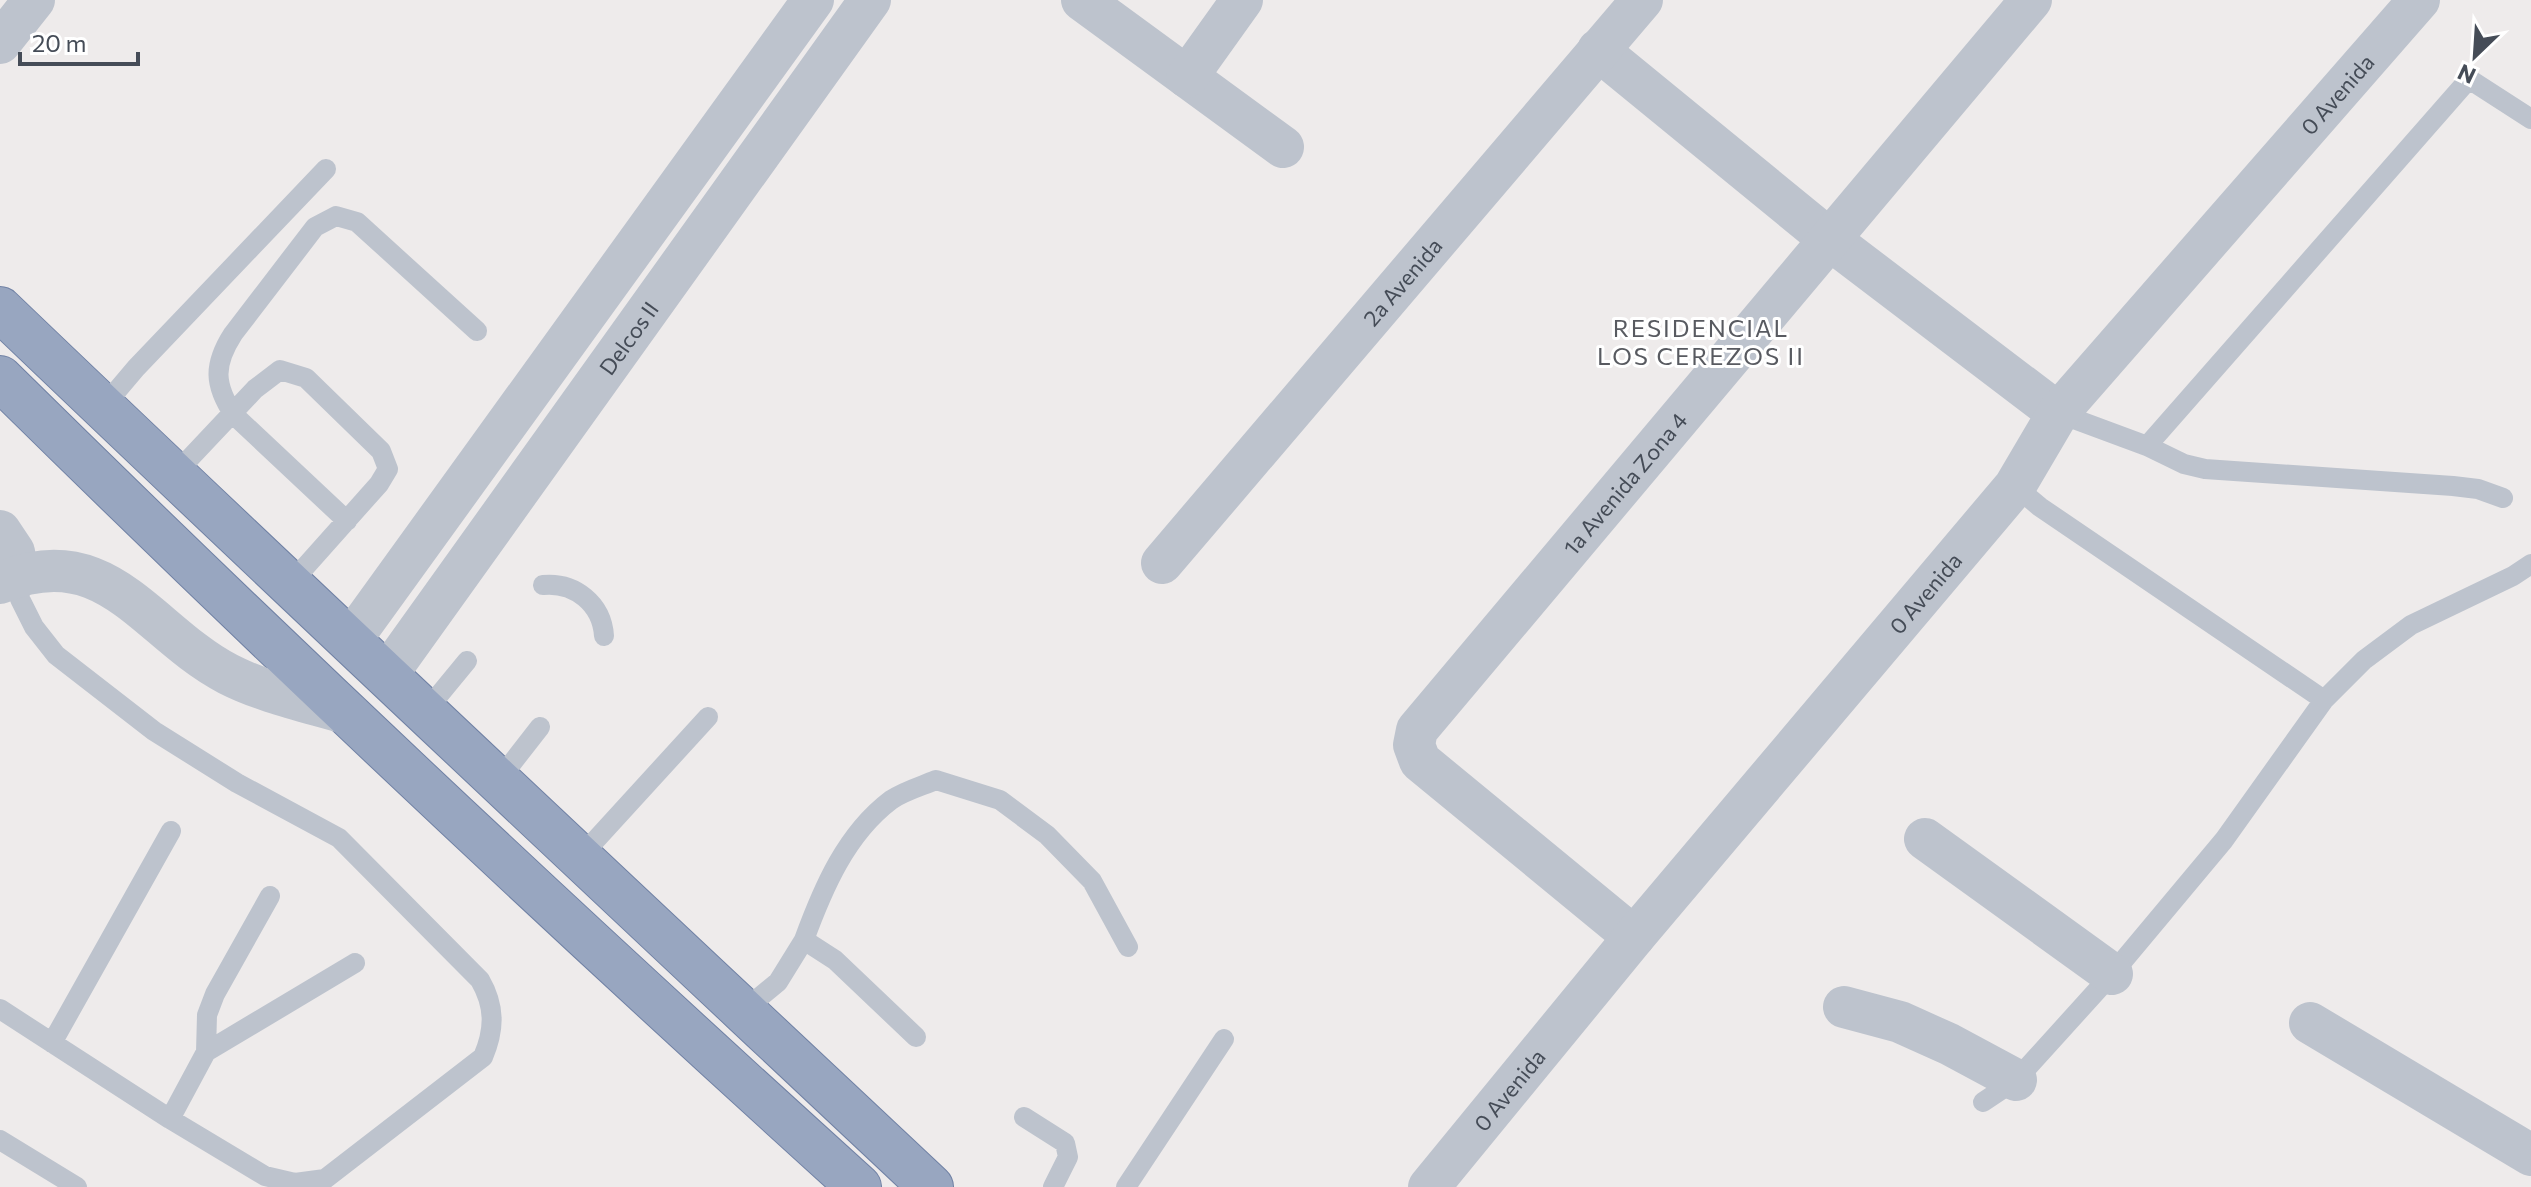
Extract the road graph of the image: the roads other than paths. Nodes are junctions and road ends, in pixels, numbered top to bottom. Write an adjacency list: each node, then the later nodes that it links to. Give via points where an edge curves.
1 (34, 0): 9 (street)
2 (813, 0): 34 (street)
3 (870, 0): 36 (street, Delcos II)
4 (1082, 0): 11 (street)
5 (1242, 0): 11 (street)
6 (1642, 0): 10 (street, 2a Avenida)
7 (2031, 0): 15 (street, 1a Avenida Zona 4)
8 (2404, 5): 20 (street, 0 Avenida)
9 (0, 43)
10 (1598, 50): 15 (street); 28 (street, 2a Avenida)
11 (1187, 77): 13 (street)
12 (2531, 119): 22 (lane, via 2469,79)
13 (1283, 147)
14 (326, 169): 19 (lane)
15 (1829, 239): 20 (street); 47 (street, 1a Avenida Zona 4, via 1417,730 1414,745 1420,761)
16 (0, 309): 19 (highway)
17 (477, 331): 21 (lane, via 357,222 336,216 315,227 224,348 220,394)
18 (0, 378): 39 (highway)
19 (103, 407): 23 (highway)
20 (2058, 413): 22 (lane); 24 (street, 0 Avenida)
21 (234, 415): 23 (lane); 26 (lane); 26 (lane, via 280,370 306,378 349,418 381,451 388,469)
22 (2147, 446): 25 (lane, via 2205,469 2453,486)
23 (174, 475): 31 (highway)
24 (2015, 486): 37 (lane); 47 (street, 0 Avenida)
25 (2503, 498)
26 (347, 521): 31 (lane)
27 (0, 531): 30 (street, via 14,552)
28 (1162, 563)
29 (2531, 564): 37 (lane, via 2411,625 2364,660)
30 (9, 580): 39 (street, via 58,570 87,576 115,588 230,675); 65 (lane, via 56,655 154,731 339,838 469,968 488,994 493,1027 483,1057 325,1179)
31 (289, 585): 34 (highway)
32 (543, 585): 33 (lane, via 572,588 596,608)
33 (604, 636)
34 (350, 641): 36 (highway)
35 (467, 661): 38 (lane)
36 (386, 676): 38 (highway)
37 (2324, 700): 51 (lane, via 2224,840)
38 (425, 712): 42 (highway)
39 (349, 714): 67 (highway)
40 (708, 717): 45 (lane)
41 (540, 727): 42 (lane)
42 (498, 781): 45 (highway)
43 (171, 831): 58 (lane)
44 (1925, 839): 51 (street)
45 (581, 856): 54 (highway)
46 (270, 896): 59 (lane, via 215,994 207,1015)
47 (1634, 937): 71 (street, 0 Avenida)
48 (804, 940): 49 (lane, via 822,890 856,833 893,799 936,780 1000,800 1047,835 1092,881); 54 (lane, via 778,982); 56 (lane, via 835,960)
49 (1128, 947)
50 (355, 963): 59 (lane)
51 (2112, 974): 60 (lane)
52 (1844, 1007): 60 (street, via 1900,1022)
53 (0, 1009): 58 (lane)
54 (743, 1011): 68 (highway)
55 (2310, 1023): 64 (street)
56 (916, 1037)
57 (1224, 1039): 70 (lane)
58 (52, 1043): 62 (lane)
59 (206, 1052): 62 (lane)
60 (2000, 1091)
61 (1024, 1117): 69 (lane, via 1065,1143 1068,1157)
62 (170, 1119): 65 (lane, via 265,1176)
63 (0, 1140): 66 (lane)
64 (2531, 1155)
65 (294, 1185)
66 (77, 1187)
67 (859, 1187)
68 (931, 1187)
69 (1053, 1187)
70 (1126, 1187)
71 (1429, 1187)

